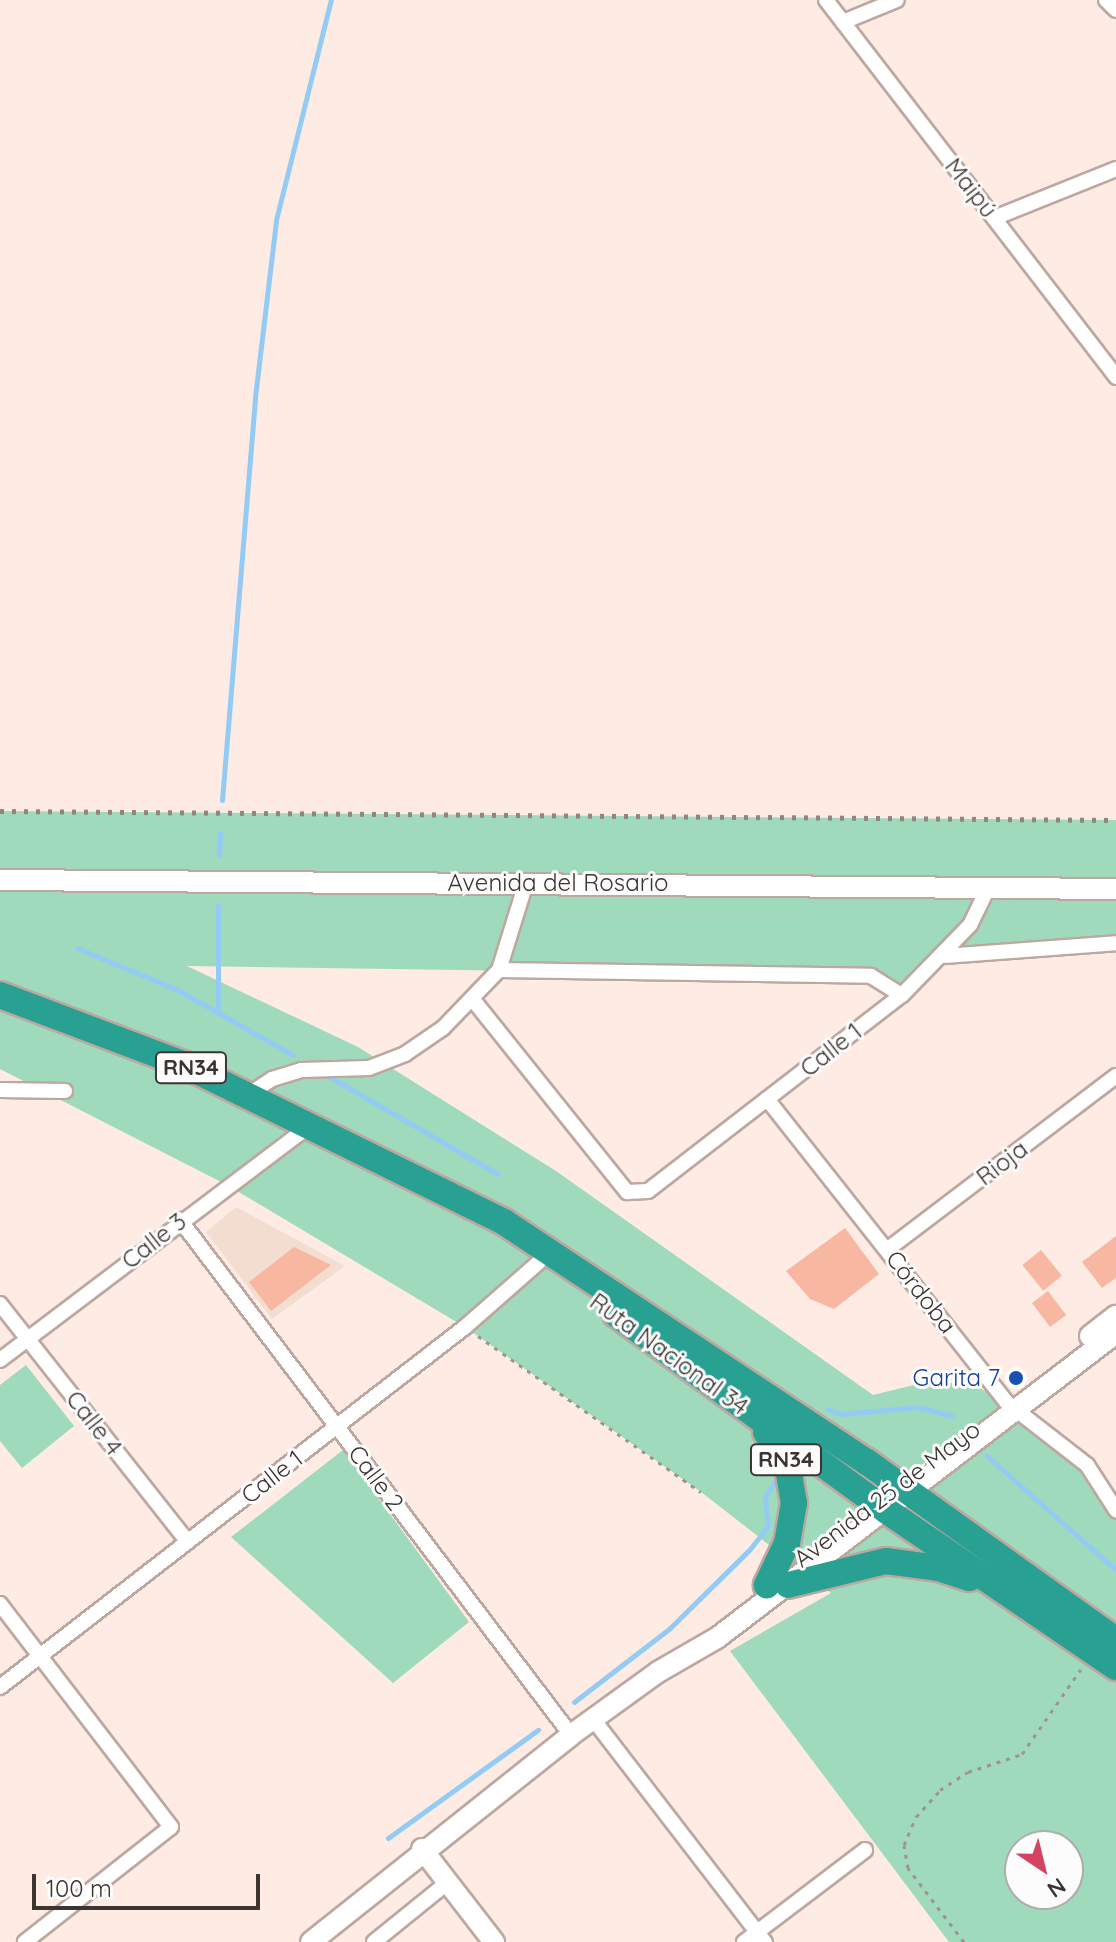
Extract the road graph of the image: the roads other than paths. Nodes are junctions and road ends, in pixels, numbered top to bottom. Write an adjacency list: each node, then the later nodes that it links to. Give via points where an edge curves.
1 (826, 0): 5 (street, Maipú)
2 (897, 0): 5 (street)
3 (1106, 0): 4 (street)
4 (1116, 10)
5 (843, 22): 7 (street, Maipú)
6 (1116, 169): 7 (street)
7 (994, 218): 8 (street, Maipú)
8 (1116, 377)
9 (0, 880): 10 (main road, Avenida del Rosario)
10 (526, 883): 11 (main road, Avenida del Rosario); 15 (street)
11 (989, 886): 12 (main road, Avenida del Rosario); 14 (street, Calle 1, via 970,925)
12 (1116, 889)
13 (1116, 943): 14 (street)
14 (945, 956): 17 (street, Calle 1)
15 (499, 970): 17 (street, via 871,976); 18 (street)
16 (0, 995): 22 (highway, Ruta Nacional 34 / RN34, via 119,1037)
17 (902, 995): 23 (street, Calle 1)
18 (474, 1001): 22 (street, via 405,1054 369,1068 301,1070); 23 (street, Calle 1, via 627,1192 648,1191)
19 (1116, 1076): 27 (street, Rioja)
20 (0, 1090): 21 (street)
21 (65, 1091)
22 (249, 1094): 24 (highway, Ruta Nacional 34 / RN34)
23 (767, 1099): 27 (street, Córdoba)
24 (311, 1125): 25 (highway, Ruta Nacional 34 / RN34); 26 (street, Calle 3)
25 (375, 1157): 28 (highway, Ruta Nacional 34 / RN34); 37 (highway, Ruta Nacional 34 / RN34, via 554,1252)
26 (180, 1220): 32 (street, Calle 3); 36 (street, Calle 2)
27 (888, 1249): 35 (street, Córdoba)
28 (539, 1262): 34 (highway, Ruta Nacional 34 / RN34); 36 (street, Calle 1)
29 (0, 1304): 32 (street, Calle 4)
30 (1116, 1316): 35 (main road, Avenida 25 de Mayo)
31 (1116, 1333): 35 (main road, Avenida 25 de Mayo)
32 (28, 1339): 33 (street, Calle 3); 40 (street, Calle 4)
33 (0, 1360)
34 (692, 1371): 38 (highway, Ruta Nacional 34 / RN34); 41 (highway, RN34, via 765,1432 787,1463 791,1523)
35 (1011, 1406): 37 (main road, Avenida 25 de Mayo); 39 (street, Córdoba, via 1087,1465)
36 (337, 1427): 40 (street, Calle 1); 48 (street, Calle 2)
37 (905, 1489): 38 (main road, Avenida 25 de Mayo); 44 (highway, Ruta Nacional 34 / RN34)
38 (882, 1507): 41 (main road, Avenida 25 de Mayo); 42 (highway, Ruta Nacional 34 / RN34)
39 (1116, 1510)
40 (188, 1542): 45 (street, Calle 1)
41 (777, 1585): 42 (highway, RN34, via 897,1562 938,1568); 47 (main road, Avenida 25 de Mayo)
42 (1002, 1591): 44 (highway, Ruta Nacional 34 / RN34)
43 (0, 1604): 45 (street)
44 (1109, 1654)
45 (39, 1657): 46 (street, Calle 1); 53 (street, via 171,1827)
46 (0, 1687)
47 (593, 1719): 48 (main road, Avenida 25 de Mayo); 52 (street)
48 (571, 1735): 49 (main road, Avenida 25 de Mayo)
49 (422, 1849): 51 (main road); 54 (main road, Avenida 25 de Mayo)
50 (865, 1850): 52 (street)
51 (448, 1882): 55 (street); 56 (main road)
52 (761, 1937): 57 (street)
53 (25, 1942)
54 (311, 1942)
55 (374, 1942)
56 (494, 1942)
57 (744, 1942)

